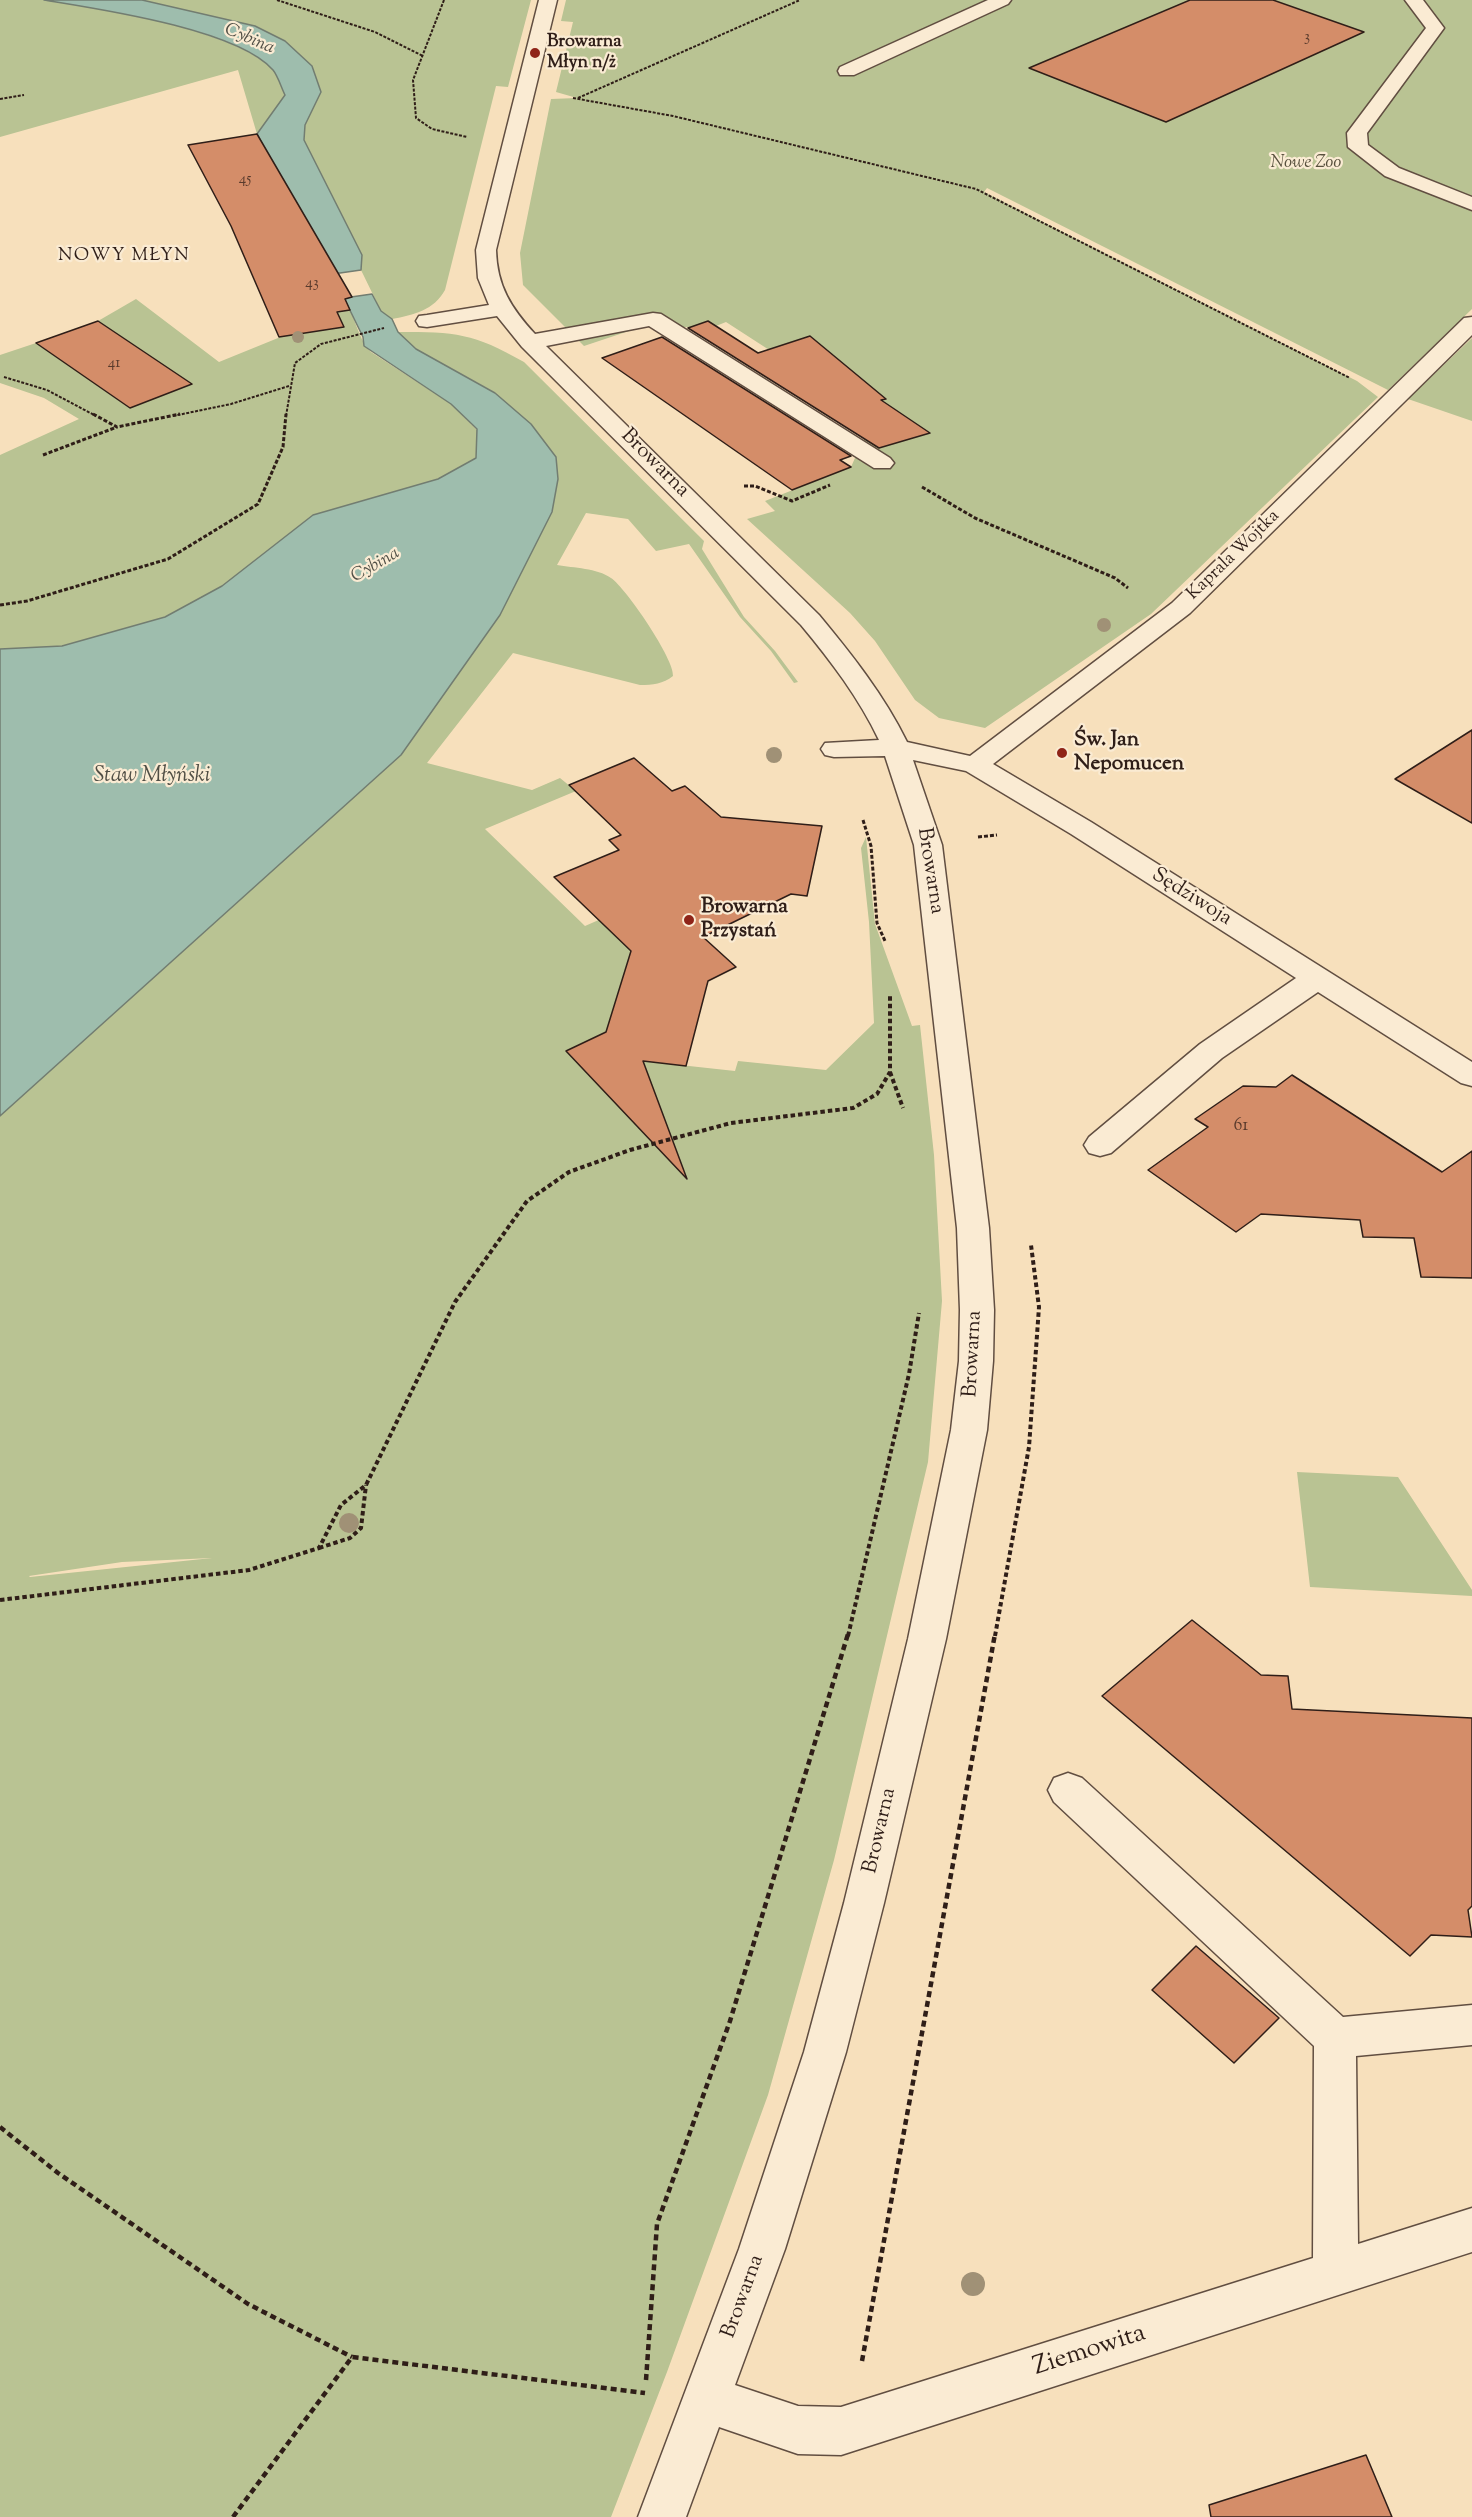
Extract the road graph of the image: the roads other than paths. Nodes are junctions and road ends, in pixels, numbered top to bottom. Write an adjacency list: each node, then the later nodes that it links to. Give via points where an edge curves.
1 (548, 0): 6 (street, Browarna, via 486,250 489,289)
2 (1002, 0): 4 (street)
3 (1414, 0): 5 (street, via 1435,28 1357,133 1358,147 1392,172)
4 (847, 71)
5 (1472, 204)
6 (502, 309): 7 (street); 9 (street, Browarna)
7 (427, 321)
8 (1472, 323): 13 (street, Kaprala Wojtka, via 1182,608)
9 (530, 342): 10 (street, via 652,319); 11 (street, Browarna, via 774,583 830,644 861,685)
10 (882, 463)
11 (896, 748): 12 (street, Sędziwoja); 13 (street, Sędziwoja); 22 (street, Browarna, via 928,845 962,1121 973,1228 976,1310 969,1430 927,1639 825,2052 762,2249)
12 (834, 749)
13 (975, 765): 14 (street, Sędziwoja)
14 (1317, 978): 15 (street, Sędziwoja); 16 (street, via 1211,1052)
15 (1472, 1076)
16 (1100, 1145)
17 (1068, 1790): 19 (street)
18 (1472, 2025): 19 (street)
19 (1335, 2038): 21 (street)
20 (1472, 2230): 21 (street, Ziemowita)
21 (1336, 2274): 22 (street, Ziemowita, via 842,2431 798,2430)
22 (707, 2399): 23 (street, Browarna)
23 (662, 2517)

